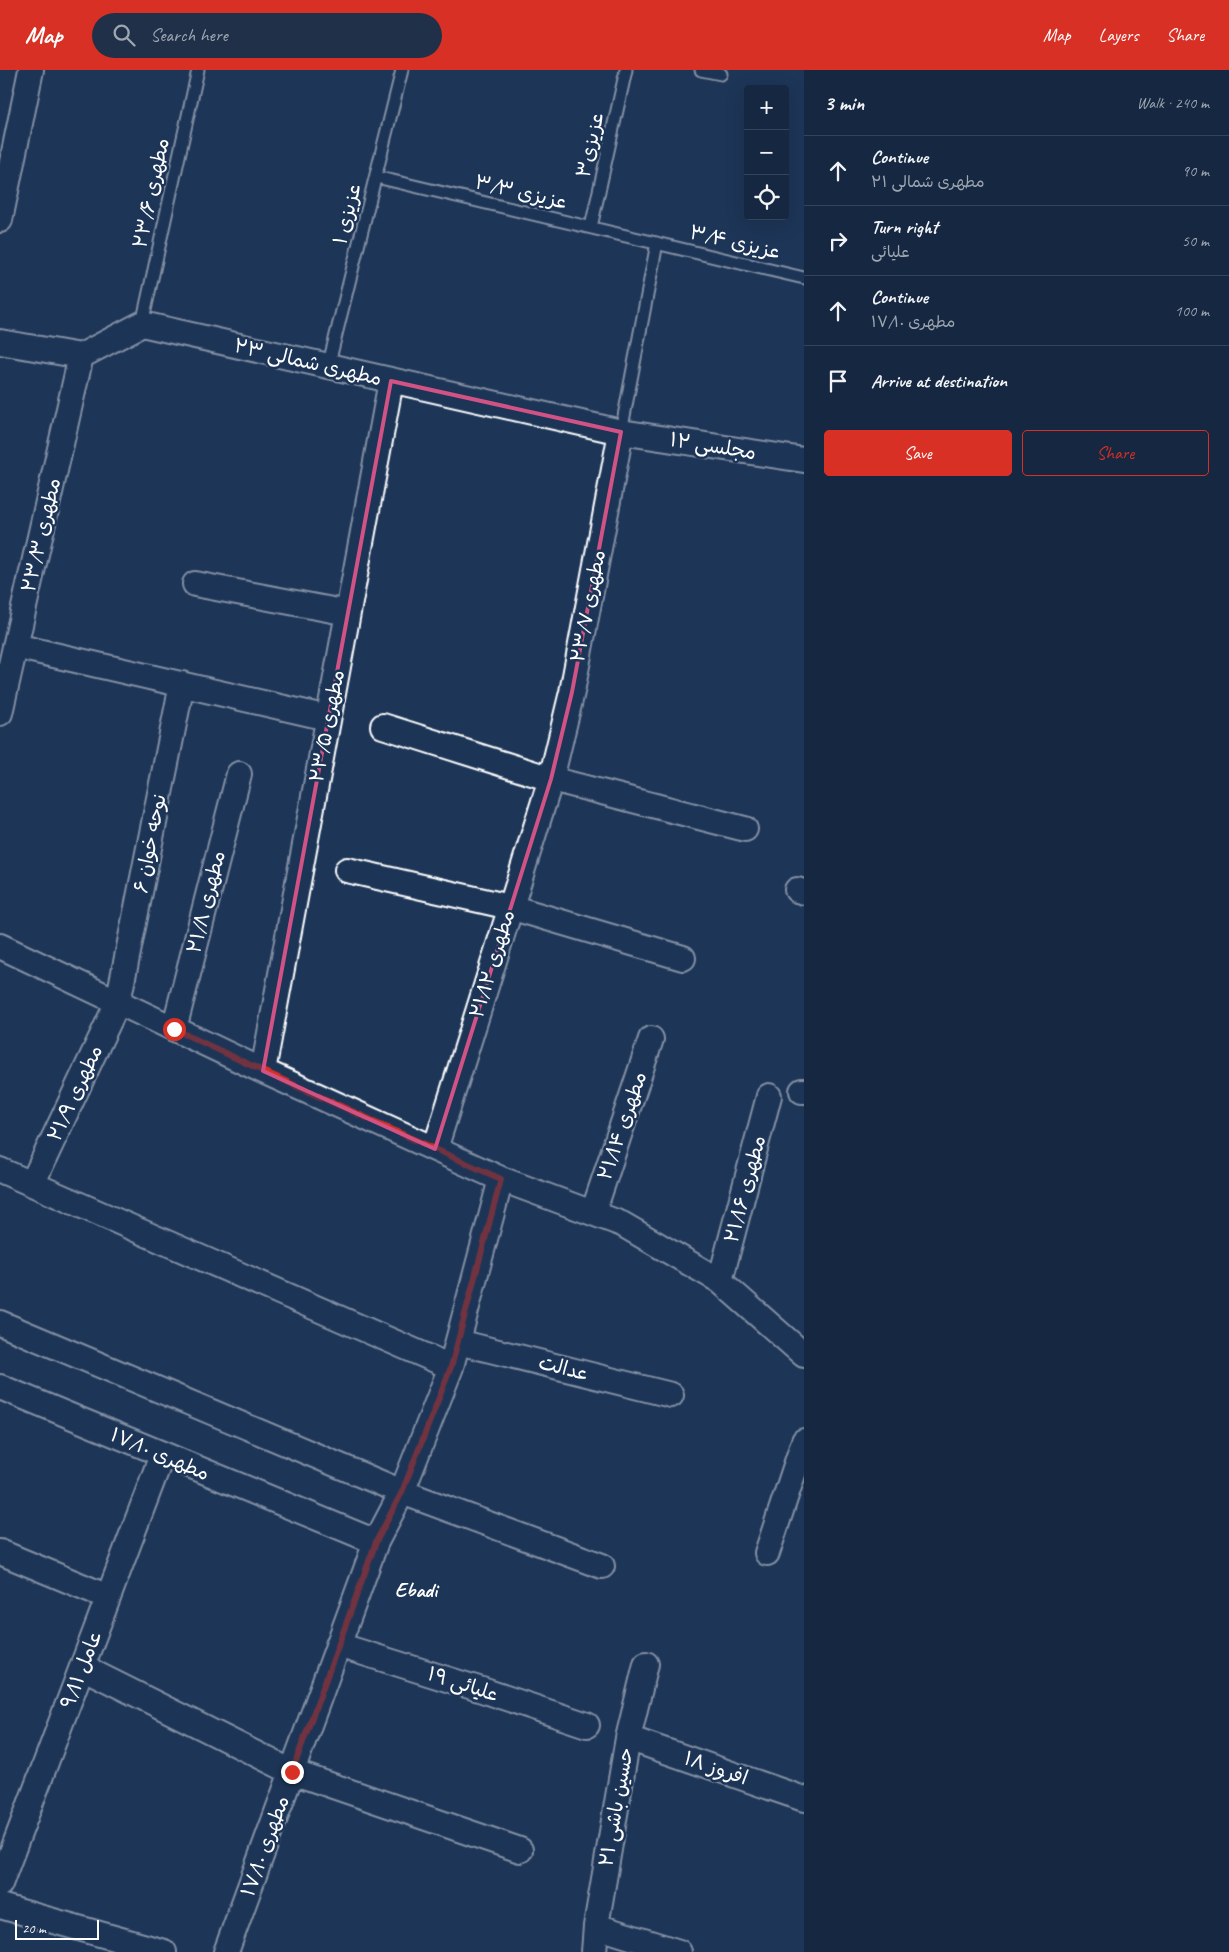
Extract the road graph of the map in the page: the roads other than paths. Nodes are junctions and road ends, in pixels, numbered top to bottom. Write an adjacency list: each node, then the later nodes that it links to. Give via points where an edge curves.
1 (31, 70): 8 (street)
2 (198, 70): 12 (lane, مطهری ۲۳/۶)
3 (402, 70): 7 (lane, عزیزی ۱)
4 (626, 70): 9 (lane, عزیزی۳)
5 (701, 70): 6 (lane)
6 (721, 74)
7 (376, 177): 9 (lane, عزیزی ۳/۳); 15 (lane, عزیزی ۱)
8 (0, 220)
9 (591, 227): 10 (lane, عزیزی ۳/۳)
10 (657, 243): 11 (lane, عزیزی ۳/۴); 17 (lane)
11 (804, 278)
12 (142, 324): 14 (street); 15 (street, مطهری شمالی ۲۳)
13 (0, 342): 14 (street)
14 (81, 356): 21 (street, مطهری ۲۳/۳)
15 (328, 367): 16 (street, مطهری شمالی ۲۳)
16 (391, 381): 17 (street, مطهری شمالی ۲۳); 20 (street, مطهری ۲۳/۵)
17 (621, 432): 18 (street, مجلسی ۱۲); 27 (street, مطهری ۲۳/۷, via 572,692)
18 (804, 460)
19 (195, 584): 20 (street)
20 (348, 613): 24 (street, مطهری ۲۳/۵)
21 (15, 646): 22 (street); 23 (street, مطهری ۲۳/۳)
22 (182, 684): 24 (street); 33 (street, نوحه خوان ۶)
23 (0, 713)
24 (328, 718): 36 (street, مطهری ۲۳/۵)
25 (383, 726): 27 (street)
26 (239, 774): 34 (street, مطهری ۲۱/۸)
27 (551, 779): 28 (street); 30 (street, مطهری ۲۱/۱۲)
28 (745, 829)
29 (347, 870): 30 (street)
30 (510, 907): 32 (street); 38 (street, مطهری ۲۱/۱۲)
31 (0, 946): 33 (street)
32 (683, 958)
33 (118, 1002): 34 (street); 41 (street, مطهری ۲۱/۹)
34 (174, 1029): 36 (street)
35 (651, 1039): 42 (street, مطهری ۲۱/۱۴)
36 (263, 1071): 38 (street)
37 (769, 1096): 43 (street, مطهری ۲۱/۱۶)
38 (435, 1149): 40 (street)
39 (0, 1170): 41 (street)
40 (501, 1179): 42 (street); 45 (street, مطهری ۱۷/۱۰)
41 (32, 1184): 47 (street)
42 (593, 1213): 43 (street, via 622,1224)
43 (720, 1281): 46 (street)
44 (0, 1323): 52 (street)
45 (458, 1342): 47 (street, مطهری ۱۷/۱۰); 49 (street, عدالت)
46 (804, 1355)
47 (451, 1367): 52 (street, مطهری ۱۷/۱۰)
48 (0, 1387): 51 (street, مطهری ۱۷/۱۰)
49 (671, 1395)
50 (804, 1441): 55 (street)
51 (162, 1455): 53 (street, مطهری ۱۷/۱۰); 57 (street, عامل ۹/۱۱)
52 (402, 1492): 53 (street, مطهری ۱۷/۱۰); 56 (street)
53 (376, 1542): 58 (street, مطهری ۱۷/۱۰)
54 (0, 1552): 57 (street)
55 (767, 1553)
56 (602, 1566)
57 (108, 1597): 60 (street, عامل ۹/۱۱)
58 (338, 1646): 61 (street, علیائی ۱۹); 63 (street, مطهری ۱۷/۱۰)
59 (646, 1664): 62 (street, حسین باشی ۲۱)
60 (82, 1668): 63 (street); 66 (street, عامل ۹/۱۱)
61 (587, 1725)
62 (628, 1738): 64 (street, افروز ۱۸); 68 (street, حسین باشی ۲۱)
63 (292, 1772): 65 (street); 70 (street, مطهری ۱۷/۱۰)
64 (804, 1799)
65 (520, 1850)
66 (0, 1884)
67 (0, 1906): 69 (street)
68 (596, 1926): 71 (street, حسین باشی ۲۱); 72 (street)
69 (164, 1952)
70 (226, 1952)
71 (594, 1952)
72 (679, 1952)

